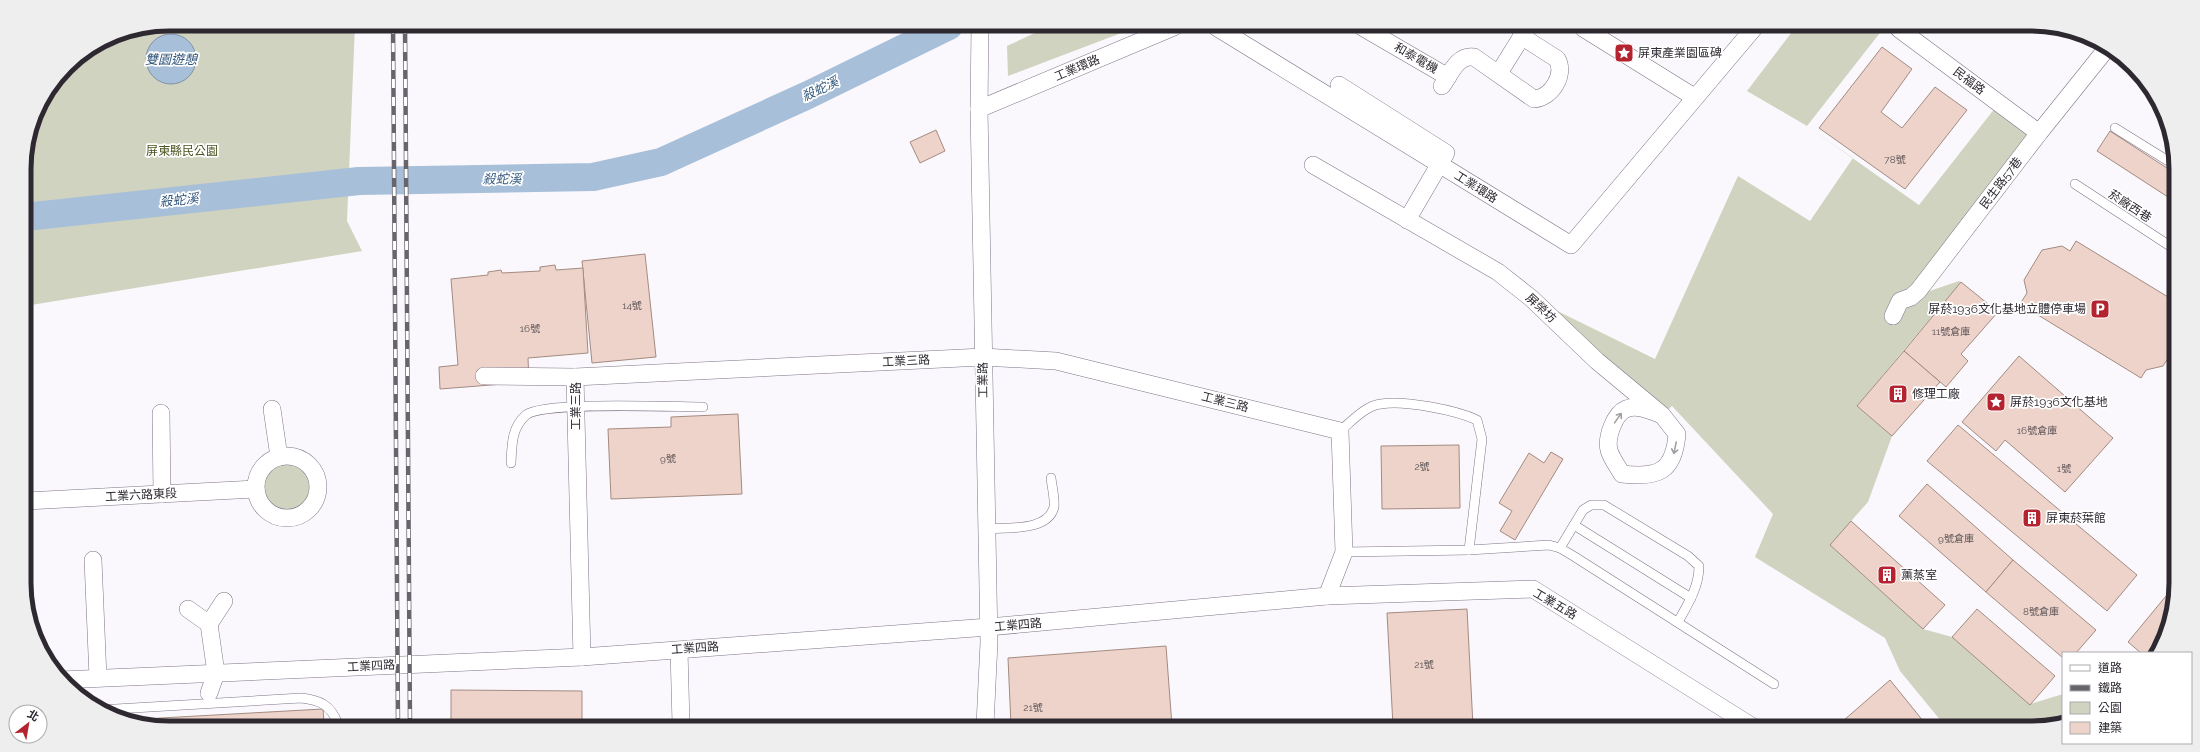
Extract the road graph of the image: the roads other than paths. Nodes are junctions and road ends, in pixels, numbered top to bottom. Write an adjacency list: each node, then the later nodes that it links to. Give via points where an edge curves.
1 (980, 31): 13 (street, 工業路)
2 (1164, 31): 13 (street, 工業環路)
3 (1223, 31): 17 (street, 工業環路)
4 (1368, 31): 10 (street, 和泰電機, via 1445,82 1459,61 1466,56 1481,60)
5 (1588, 31): 12 (street)
6 (1751, 31): 12 (street, 工業環路)
7 (1902, 31): 15 (street, 民福路)
8 (1524, 32): 10 (street, 和泰電機); 10 (street, 和泰電機, via 1560,64 1559,76 1550,91 1542,98 1534,99)
9 (2104, 52): 15 (street, 民生路57巷)
10 (1499, 73)
11 (1339, 85): 17 (street, via 1446,153)
12 (1694, 97): 17 (street, 工業環路, via 1571,245)
13 (979, 109): 23 (street, 工業路)
14 (2115, 128): 16 (lane)
15 (2039, 133): 22 (street, 民生路57巷, via 1918,291 1900,301)
16 (2169, 162)
17 (1439, 164): 20 (street)
18 (1313, 166): 20 (street, 屏榮坊)
19 (2075, 184): 21 (lane, 菸廠西巷)
20 (1407, 220): 30 (street, 屏榮坊, via 1498,272 1531,298 1597,361)
21 (2169, 245)
22 (1893, 316)
23 (983, 357): 25 (street, 工業三路); 31 (street, 工業三路, via 1056,361); 39 (street, 工業路)
24 (484, 376): 25 (street)
25 (575, 377): 26 (street, 工業三路)
26 (575, 407): 27 (lane); 33 (lane, via 542,409 526,416 512,437); 52 (street, 工業三路)
27 (703, 407)
28 (272, 409): 32 (street)
29 (161, 413): 36 (street)
30 (1662, 415): 30 (street, 屏榮坊, one-way to 30, via 1677,434 1676,451 1668,465 1660,472 1647,476 1622,474 1608,450 1610,432 1618,417 1625,409 1639,407)
31 (1340, 431): 41 (lane, via 1369,408 1380,404 1425,406 1464,414 1477,420 1482,439); 42 (street)
32 (279, 456): 35 (street, via 262,468 257,476); 35 (street, via 294,457 308,464 315,472 318,493 315,503 299,516 288,519 278,517 262,505)
33 (511, 463)
34 (1051, 478): 39 (lane, via 1054,506 1043,522)
35 (256, 489): 36 (street, 工業六路東段)
36 (162, 494): 37 (street, 工業六路東段)
37 (31, 501)
38 (1574, 525): 40 (lane); 45 (lane); 45 (lane, via 1583,510 1591,505 1604,505 1688,556 1699,566 1699,578)
39 (987, 528): 50 (street, 工業路)
40 (1560, 548): 41 (lane, via 1549,544); 48 (lane)
41 (1469, 550): 42 (lane)
42 (1344, 552): 44 (street)
43 (92, 560): 54 (street)
44 (1327, 596): 50 (street, 工業四路); 62 (street, 工業五路, via 1532,589)
45 (1691, 598): 48 (lane)
46 (224, 601): 49 (street)
47 (188, 609): 49 (street)
48 (1678, 622): 56 (lane)
49 (209, 624): 53 (street)
50 (989, 627): 51 (street, 工業四路); 61 (street, 工業路)
51 (679, 650): 52 (street, 工業四路); 60 (street)
52 (582, 656): 53 (street, 工業四路)
53 (216, 673): 54 (street, 工業四路); 57 (street)
54 (98, 678): 55 (street, 工業四路)
55 (70, 680)
56 (1774, 684)
57 (209, 692)
58 (114, 709): 59 (lane, via 301,698 316,699 328,706)
59 (337, 721)
60 (680, 721)
61 (985, 721)
62 (1743, 721)

